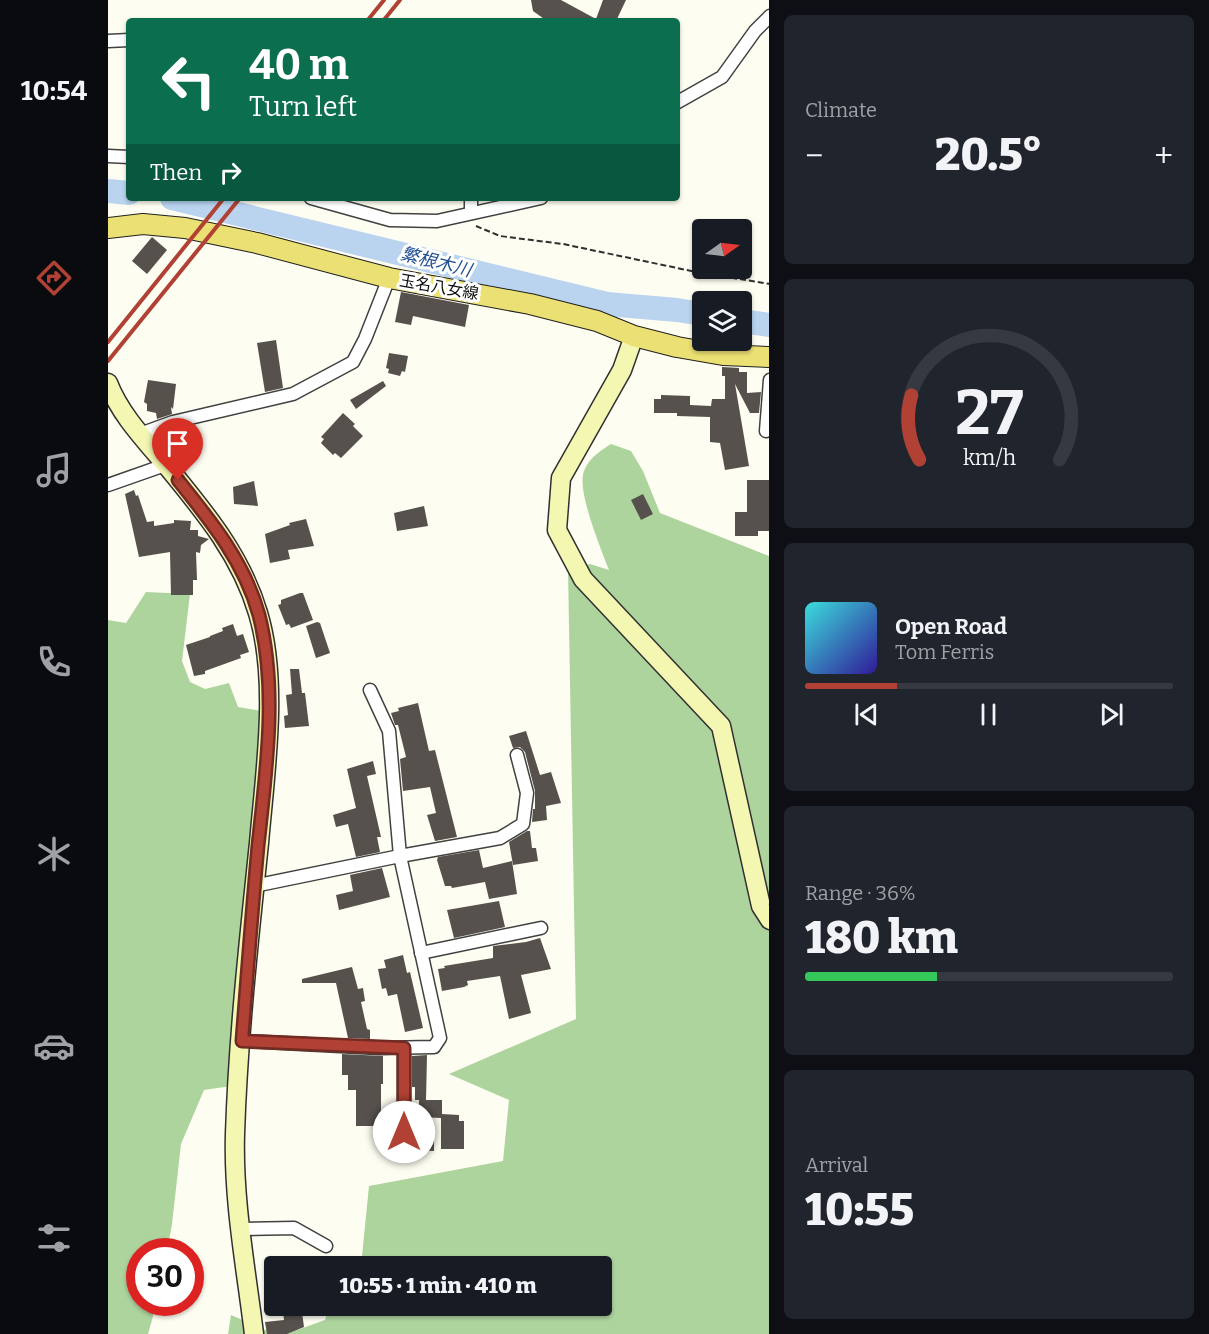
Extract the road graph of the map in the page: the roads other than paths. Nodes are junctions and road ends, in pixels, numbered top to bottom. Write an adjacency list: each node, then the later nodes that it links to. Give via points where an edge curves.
1 (769, 17): 4 (street, via 722,77)
2 (126, 40): 3 (street)
3 (108, 41)
4 (680, 101)
5 (108, 156): 6 (street)
6 (126, 157)
7 (322, 201): 10 (street, via 390,220 437,221)
8 (471, 201): 10 (street)
9 (527, 201): 10 (street)
10 (471, 213)
11 (108, 228): 12 (main road, 玉名八女線, via 143,224 185,228)
12 (389, 278): 13 (main road, 玉名八女線, via 530,304 597,321); 18 (street, via 353,362 293,394 173,422)
13 (634, 336): 14 (main road, 玉名八女線, via 723,355); 25 (street, via 622,370 561,478 557,530 583,579 722,726 761,906)
14 (769, 357)
15 (108, 383): 18 (street)
16 (769, 393): 17 (street)
17 (766, 431)
18 (140, 434): 19 (street)
19 (165, 465): 20 (street); 24 (street, via 215,525 243,571 259,614 269,691 267,759)
20 (108, 485)
21 (370, 690): 23 (street, via 389,731)
22 (517, 755): 23 (street, via 527,793 523,824 500,838)
23 (400, 856): 24 (street); 27 (street)
24 (254, 886): 28 (street)
25 (769, 918)
26 (541, 928): 27 (street)
27 (421, 953): 29 (street, via 440,1038 434,1047)
28 (242, 1041): 29 (street); 31 (street, via 235,1135)
29 (404, 1048): 30 (street)
30 (404, 1132)
31 (241, 1229): 32 (street, via 294,1228); 33 (street)
32 (326, 1246)
33 (254, 1334)

